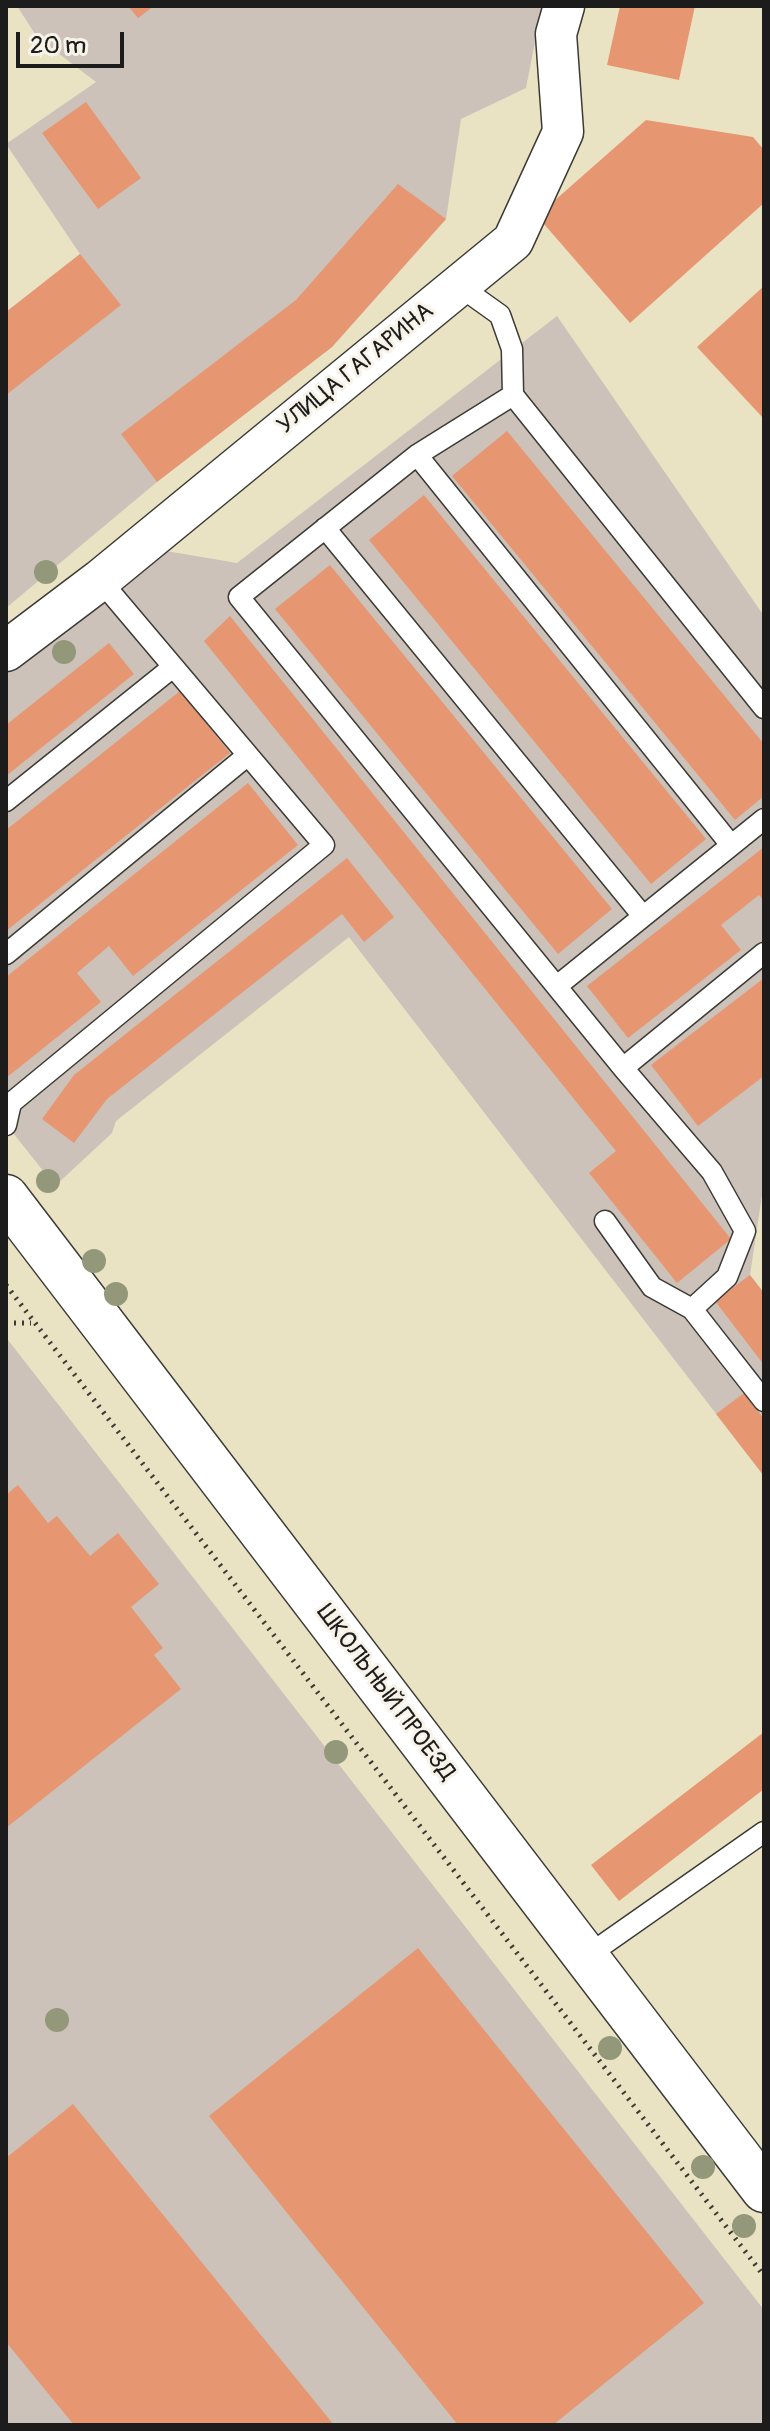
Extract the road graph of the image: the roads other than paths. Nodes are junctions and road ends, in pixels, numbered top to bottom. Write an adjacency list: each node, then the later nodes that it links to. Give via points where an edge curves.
1 (564, 6): 2 (street, УЛИЦА ГАГАРИНА, via 556,34 563,132 513,241)
2 (458, 285): 3 (lane, via 500,315 512,349); 6 (street, УЛИЦА ГАГАРИНА)
3 (513, 395): 4 (lane); 9 (lane)
4 (417, 455): 5 (lane); 13 (lane)
5 (325, 528): 14 (lane); 17 (lane, via 239,597)
6 (100, 580): 7 (street, УЛИЦА ГАГАРИНА); 8 (lane)
7 (6, 651)
8 (173, 667): 10 (lane); 11 (lane)
9 (764, 708)
10 (248, 755): 16 (lane); 19 (lane, via 324,845)
11 (6, 801)
12 (764, 819): 13 (lane)
13 (731, 845): 14 (lane)
14 (642, 915): 17 (lane)
15 (764, 953): 18 (lane)
16 (6, 954)
17 (557, 986): 18 (lane)
18 (623, 1068): 23 (lane, via 712,1172 745,1231 727,1277)
19 (8, 1100): 20 (lane)
20 (6, 1125)
21 (6, 1197): 26 (street, ШКОЛЬНЫЙ ПРОЕЗД)
22 (605, 1221): 23 (lane, via 652,1287)
23 (692, 1309): 24 (lane)
24 (764, 1401)
25 (764, 1832): 26 (lane)
26 (587, 1956): 27 (street, ШКОЛЬНЫЙ ПРОЕЗД)
27 (764, 2190)

